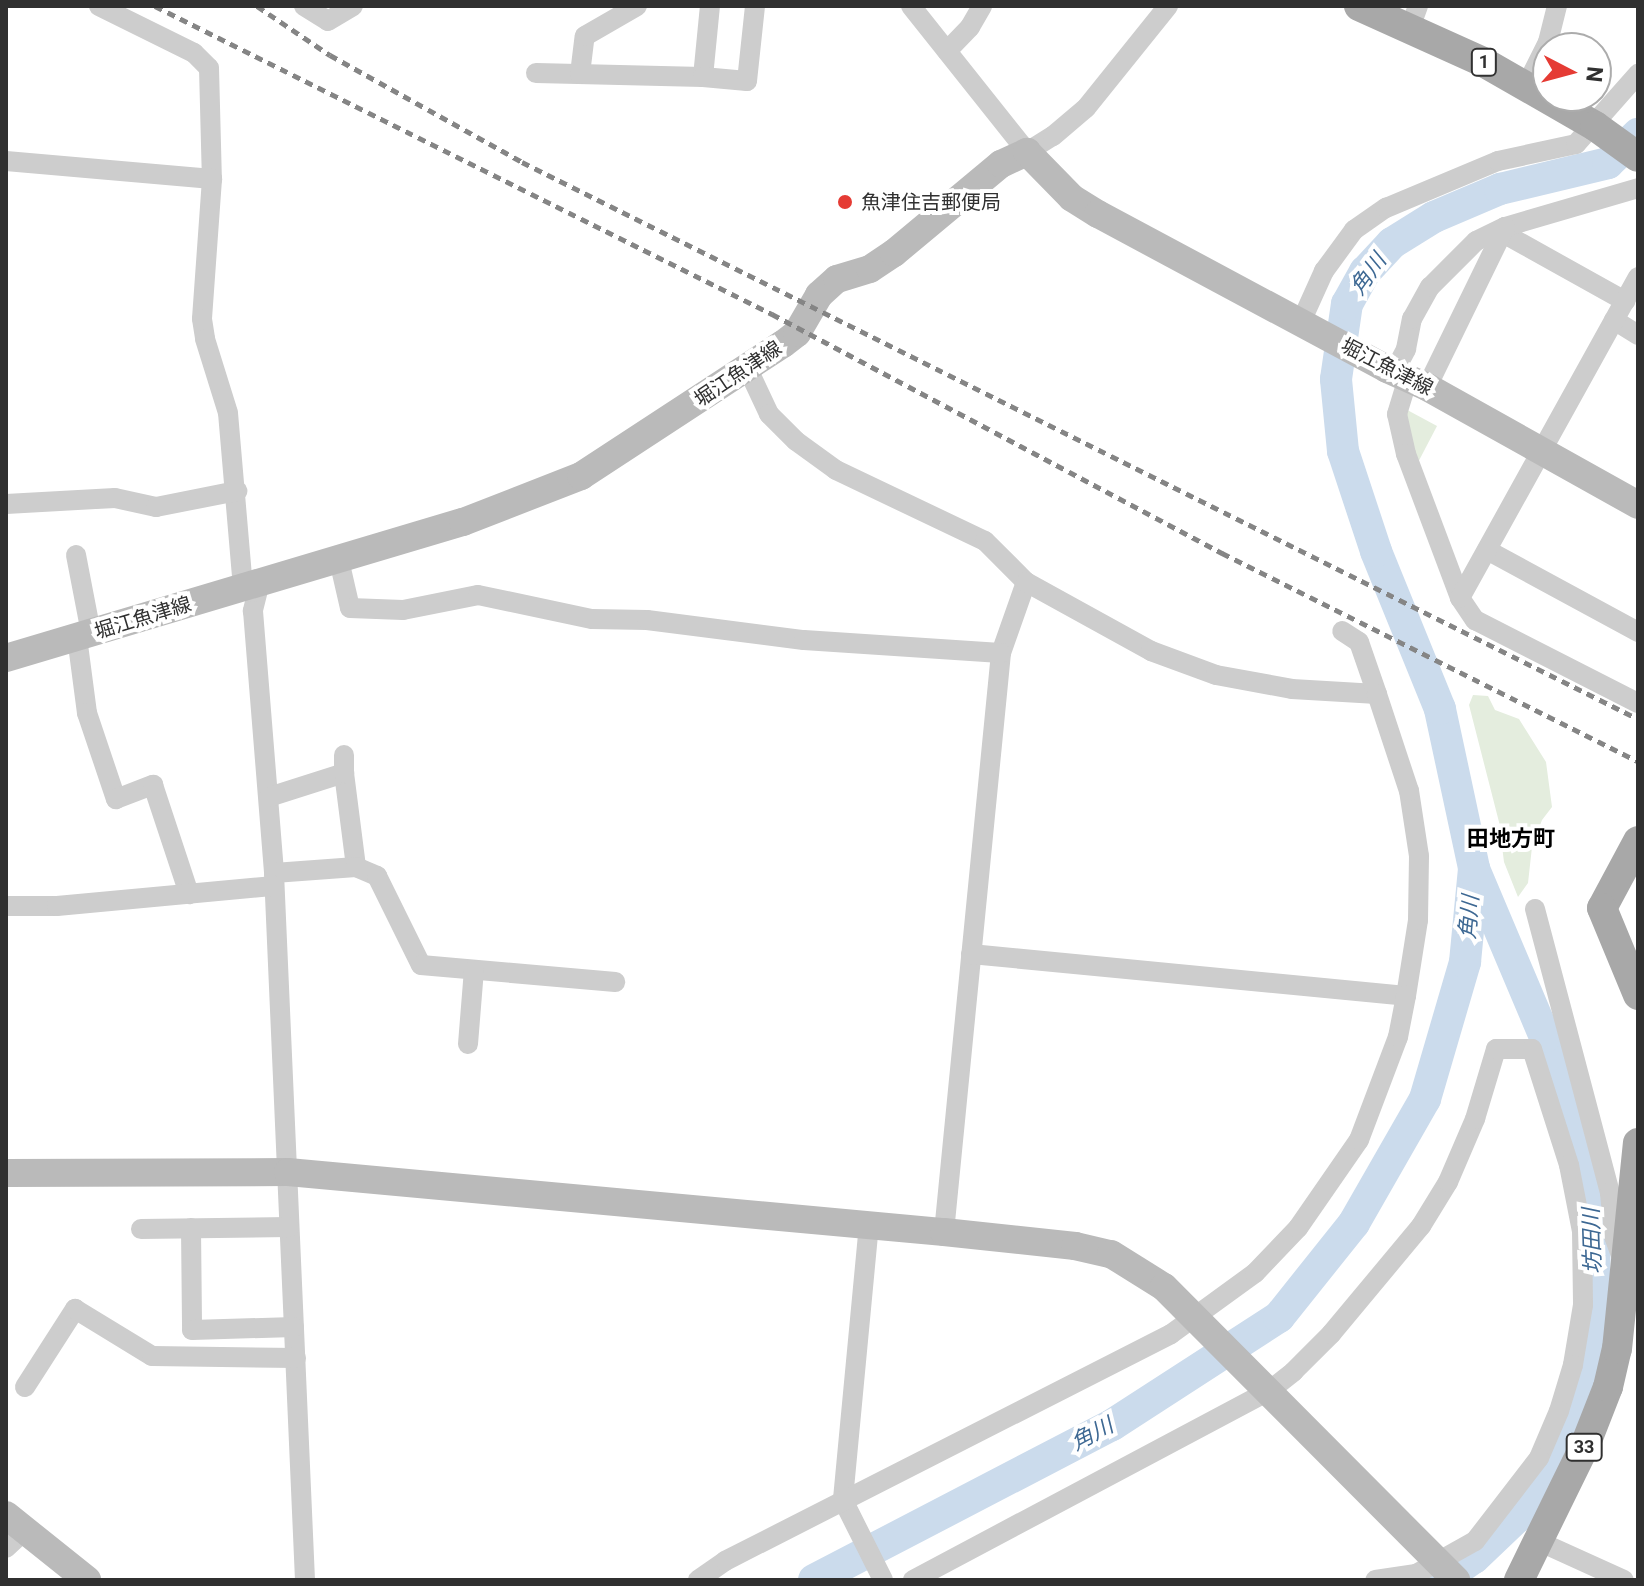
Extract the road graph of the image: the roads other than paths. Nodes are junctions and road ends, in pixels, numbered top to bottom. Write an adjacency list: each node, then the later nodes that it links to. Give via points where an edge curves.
1 (99, 6): 23 (street, via 194,53 209,68)
2 (304, 6): 3 (street, via 328,21)
3 (353, 6)
4 (637, 6): 15 (street, via 585,36)
5 (710, 6): 17 (street)
6 (755, 6): 17 (street, via 747,81)
7 (911, 6): 13 (street)
8 (982, 6): 13 (street)
9 (1168, 6): 20 (street, via 1086,108)
10 (1359, 6): 12 (main road, 1)
11 (1557, 6): 18 (street, via 1548,42)
12 (1414, 17): 18 (main road, 1)
13 (947, 51): 20 (street)
14 (536, 73): 15 (street)
15 (580, 74): 17 (street)
16 (1638, 74): 19 (street)
17 (703, 77)
18 (1526, 86): 19 (main road, 1)
19 (1598, 129): 21 (main road, 1); 29 (street, via 1576,144 1498,161 1386,208 1354,230 1324,271)
20 (1027, 152): 29 (main road, 堀江魚津線, via 1072,198); 31 (main road, 堀江魚津線, via 1001,164 894,253 870,269 837,279 819,295 797,333)
21 (1638, 157)
22 (6, 161): 23 (street)
23 (212, 179): 34 (street, via 202,319 228,413)
24 (1638, 188): 25 (street)
25 (1505, 227): 27 (street, via 1510,237); 32 (street); 32 (street, via 1476,241 1430,287 1412,319)
26 (1638, 277): 27 (street)
27 (1625, 301): 28 (street)
28 (1614, 320): 30 (street); 33 (street)
29 (1311, 328): 32 (main road, 堀江魚津線)
30 (1638, 335)
31 (747, 367): 39 (main road, 堀江魚津線, via 581,476 463,522); 40 (street, via 769,414 796,441 836,470 985,541)
32 (1404, 376): 33 (main road, 堀江魚津線); 42 (street, via 1400,427)
33 (1541, 452): 36 (main road, 堀江魚津線); 37 (street)
34 (237, 491): 35 (street, via 156,507 115,498); 41 (street)
35 (6, 504)
36 (1638, 505)
37 (1487, 550): 42 (street); 44 (street)
38 (76, 555): 45 (street)
39 (339, 560): 41 (main road, 堀江魚津線); 46 (street, via 350,608 403,610 478,595 592,619)
40 (1026, 582): 46 (street); 48 (street, via 1151,651 1216,675 1292,689)
41 (251, 585): 45 (main road, 堀江魚津線); 50 (street)
42 (1460, 598): 49 (street, via 1475,620)
43 (1342, 631): 48 (street, via 1359,642)
44 (1638, 632)
45 (84, 635): 47 (main road, 堀江魚津線); 54 (street, via 87,713 116,799 153,785)
46 (1001, 653): 57 (street)
47 (6, 658)
48 (1377, 694): 61 (street, via 1409,791 1419,856 1418,920)
49 (1638, 703)
50 (269, 797): 52 (street, via 344,764); 53 (street)
51 (1638, 841): 60 (main road, via 1602,908)
52 (356, 867): 53 (street); 58 (street, via 377,876 421,965)
53 (274, 880): 54 (street); 64 (street)
54 (189, 894): 55 (street)
55 (6, 906)
56 (1535, 909): 71 (street, via 1610,1193 1614,1236)
57 (971, 954): 61 (street); 70 (street)
58 (474, 970): 59 (street); 62 (street)
59 (615, 982)
60 (1637, 990)
61 (1406, 996): 72 (street, via 1379,1096 1326,1192 1255,1273)
62 (468, 1044)
63 (1638, 1143): 71 (main road, 33)
64 (288, 1172): 65 (main road); 66 (main road); 67 (street)
65 (6, 1173)
66 (869, 1224): 70 (main road); 77 (street)
67 (289, 1227): 68 (street); 73 (street)
68 (191, 1228): 69 (street); 73 (street, via 192,1330)
69 (141, 1229)
70 (944, 1232): 72 (main road, via 1111,1254 1164,1287)
71 (1629, 1275): 79 (main road, 33, via 1608,1387)
72 (1197, 1319): 76 (main road); 77 (street)
73 (294, 1327): 74 (street)
74 (296, 1358): 75 (street, via 152,1356 75,1309); 82 (street)
75 (25, 1387)
76 (1267, 1389): 80 (main road); 80 (street, via 1331,1334 1421,1226 1448,1182 1475,1119 1496,1049 1532,1049 1569,1165 1582,1231 1583,1305 1573,1365 1539,1458); 85 (street)
77 (845, 1505): 83 (street, via 725,1561); 84 (street)
78 (12, 1531): 81 (main road)
79 (1538, 1541): 87 (main road, 33); 88 (street)
80 (1446, 1570): 86 (street)
81 (87, 1580)
82 (305, 1580)
83 (698, 1580)
84 (883, 1580)
85 (913, 1580)
86 (1375, 1580)
87 (1519, 1580)
88 (1624, 1580)

